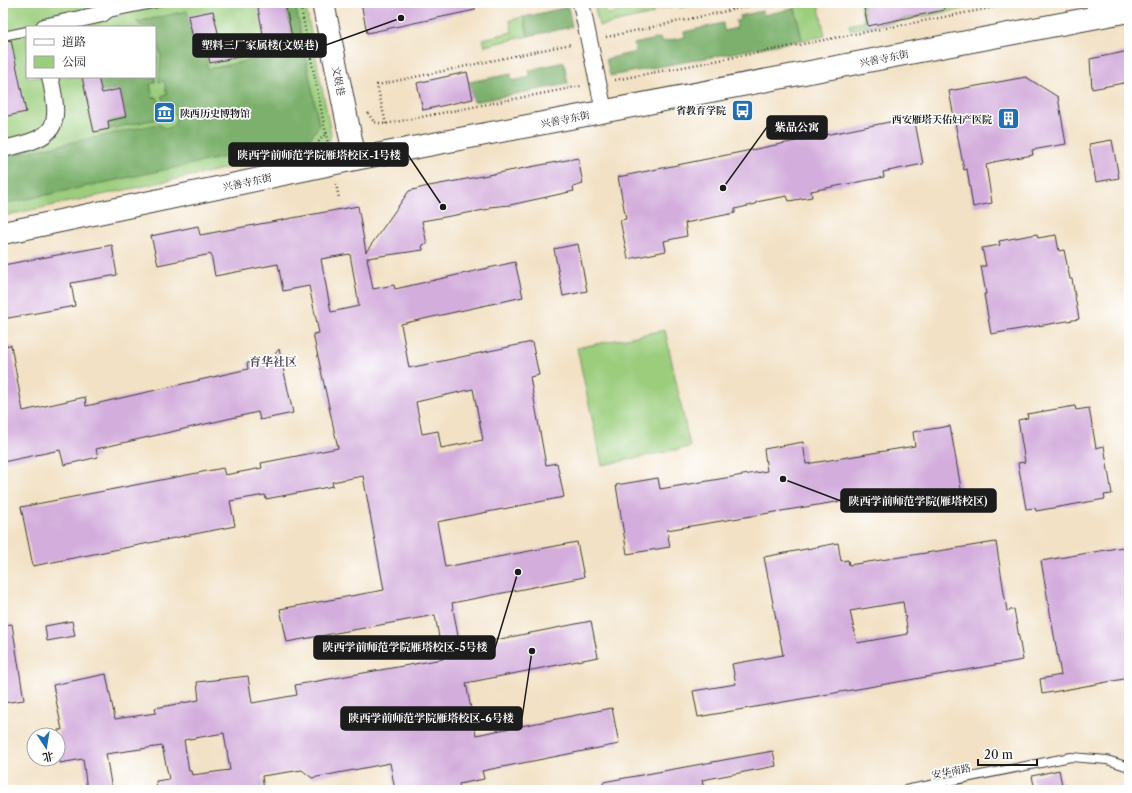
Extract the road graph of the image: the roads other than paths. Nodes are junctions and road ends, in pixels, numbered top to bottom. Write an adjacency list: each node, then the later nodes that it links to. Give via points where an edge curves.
1 (116, 3): 7 (street, via 108,11)
2 (157, 3): 7 (lane)
3 (323, 3): 14 (street, 文娱巷)
4 (581, 3): 12 (street)
5 (1095, 10): 6 (street, 兴善寺东街); 12 (street, 兴善寺东街)
6 (1129, 11)
7 (96, 16): 8 (street)
8 (49, 26)
9 (26, 31): 10 (lane)
10 (3, 36)
11 (50, 78): 13 (street, via 56,108 51,128 35,141)
12 (604, 111): 14 (street, 兴善寺东街)
13 (3, 148)
14 (354, 159): 15 (street, 兴善寺东街)
15 (3, 234)
16 (1129, 767): 17 (lane, 安华南路, via 1107,760 1071,757)
17 (905, 790)

